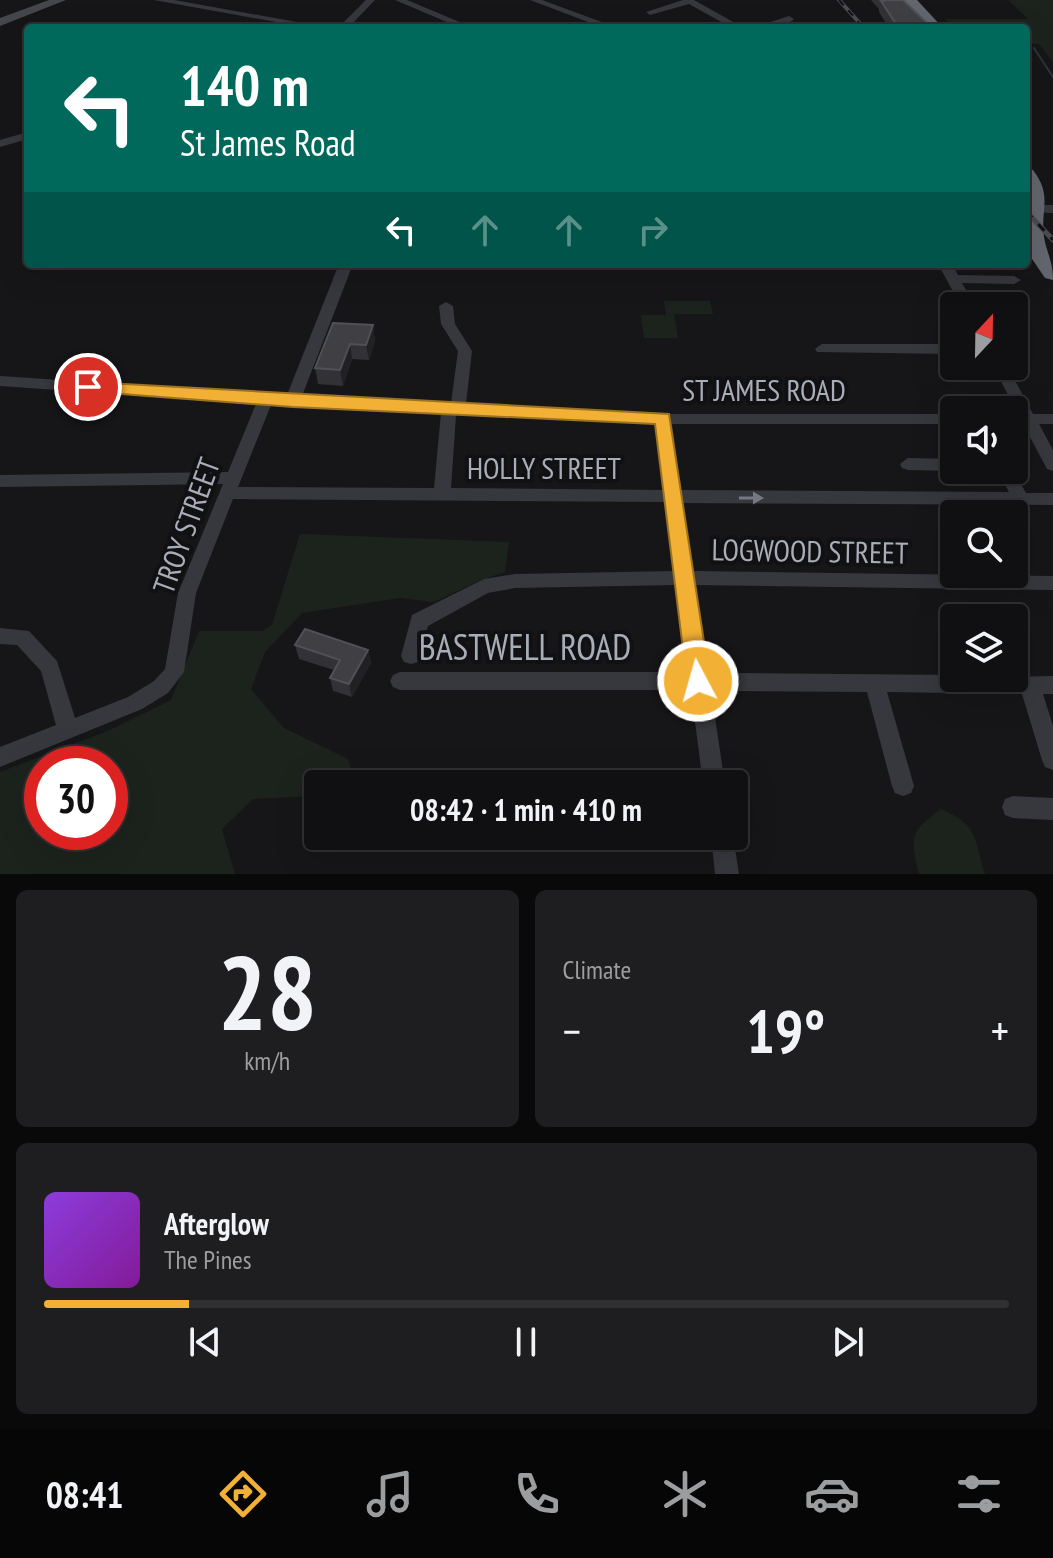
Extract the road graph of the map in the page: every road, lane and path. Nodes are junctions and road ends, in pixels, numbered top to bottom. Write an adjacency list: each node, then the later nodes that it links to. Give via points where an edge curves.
1 (60, 0): 10 (main road)
2 (159, 0): 11 (street)
3 (371, 0): 12 (street)
4 (399, 0): 13 (street)
5 (534, 0): 14 (street)
6 (688, 0): 8 (street); 15 (street)
7 (908, 0): 17 (highway)
8 (650, 12)
9 (789, 19): 16 (street)
10 (0, 22)
11 (301, 24)
12 (347, 24)
13 (459, 24)
14 (602, 24)
15 (728, 24)
16 (771, 24)
17 (931, 24)
18 (24, 136): 19 (street)
19 (0, 144)
20 (1030, 181): 21 (highway)
21 (1045, 209): 22 (highway)
22 (1030, 230)
23 (1030, 233): 26 (highway)
24 (344, 268): 35 (street)
25 (947, 268): 27 (street)
26 (1053, 273)
27 (954, 279): 28 (street); 29 (street)
28 (1014, 280)
29 (961, 292)
30 (446, 306): 36 (street, via 444,315 465,351)
31 (822, 349): 32 (street)
32 (940, 349)
33 (0, 381): 34 (street, ST JAMES ROAD)
34 (265, 400): 35 (street, ST JAMES ROAD); 47 (street, TROY STREET)
35 (293, 401): 36 (street, ST JAMES ROAD)
36 (454, 410): 37 (street, ST JAMES ROAD); 48 (street)
37 (663, 419): 38 (street, ST JAMES ROAD); 49 (street)
38 (940, 419)
39 (1028, 419): 40 (street)
40 (1053, 419)
41 (1028, 429): 44 (street)
42 (908, 464): 43 (street)
43 (940, 465)
44 (1053, 465)
45 (0, 481): 47 (street, HOLLY STREET)
46 (1013, 484): 50 (street)
47 (230, 485): 48 (street, HOLLY STREET); 62 (street, TROY STREET, via 187,593 174,672 135,703)
48 (442, 496): 49 (street, HOLLY STREET)
49 (673, 497): 50 (street, HOLLY STREET, one-way to 50); 52 (street)
50 (1021, 499): 51 (street, HOLLY STREET)
51 (1053, 499)
52 (687, 578): 53 (street, LOGWOOD STREET); 55 (street, LOGWOOD STREET, via 484,586 419,621); 57 (street)
53 (1053, 583)
54 (0, 636): 62 (street, via 22,637 50,667)
55 (411, 656)
56 (400, 681): 57 (street, BASTWELL ROAD)
57 (698, 681): 65 (street)
58 (729, 682): 59 (street)
59 (874, 682): 60 (street); 66 (street)
60 (1030, 685): 61 (street); 64 (street)
61 (1053, 685)
62 (68, 730): 63 (street, TROY STREET)
63 (0, 757)
64 (1053, 760)
65 (712, 770)
66 (903, 786)
67 (1013, 807): 68 (street)
68 (1053, 809)
69 (724, 850): 70 (street)
70 (727, 874)

